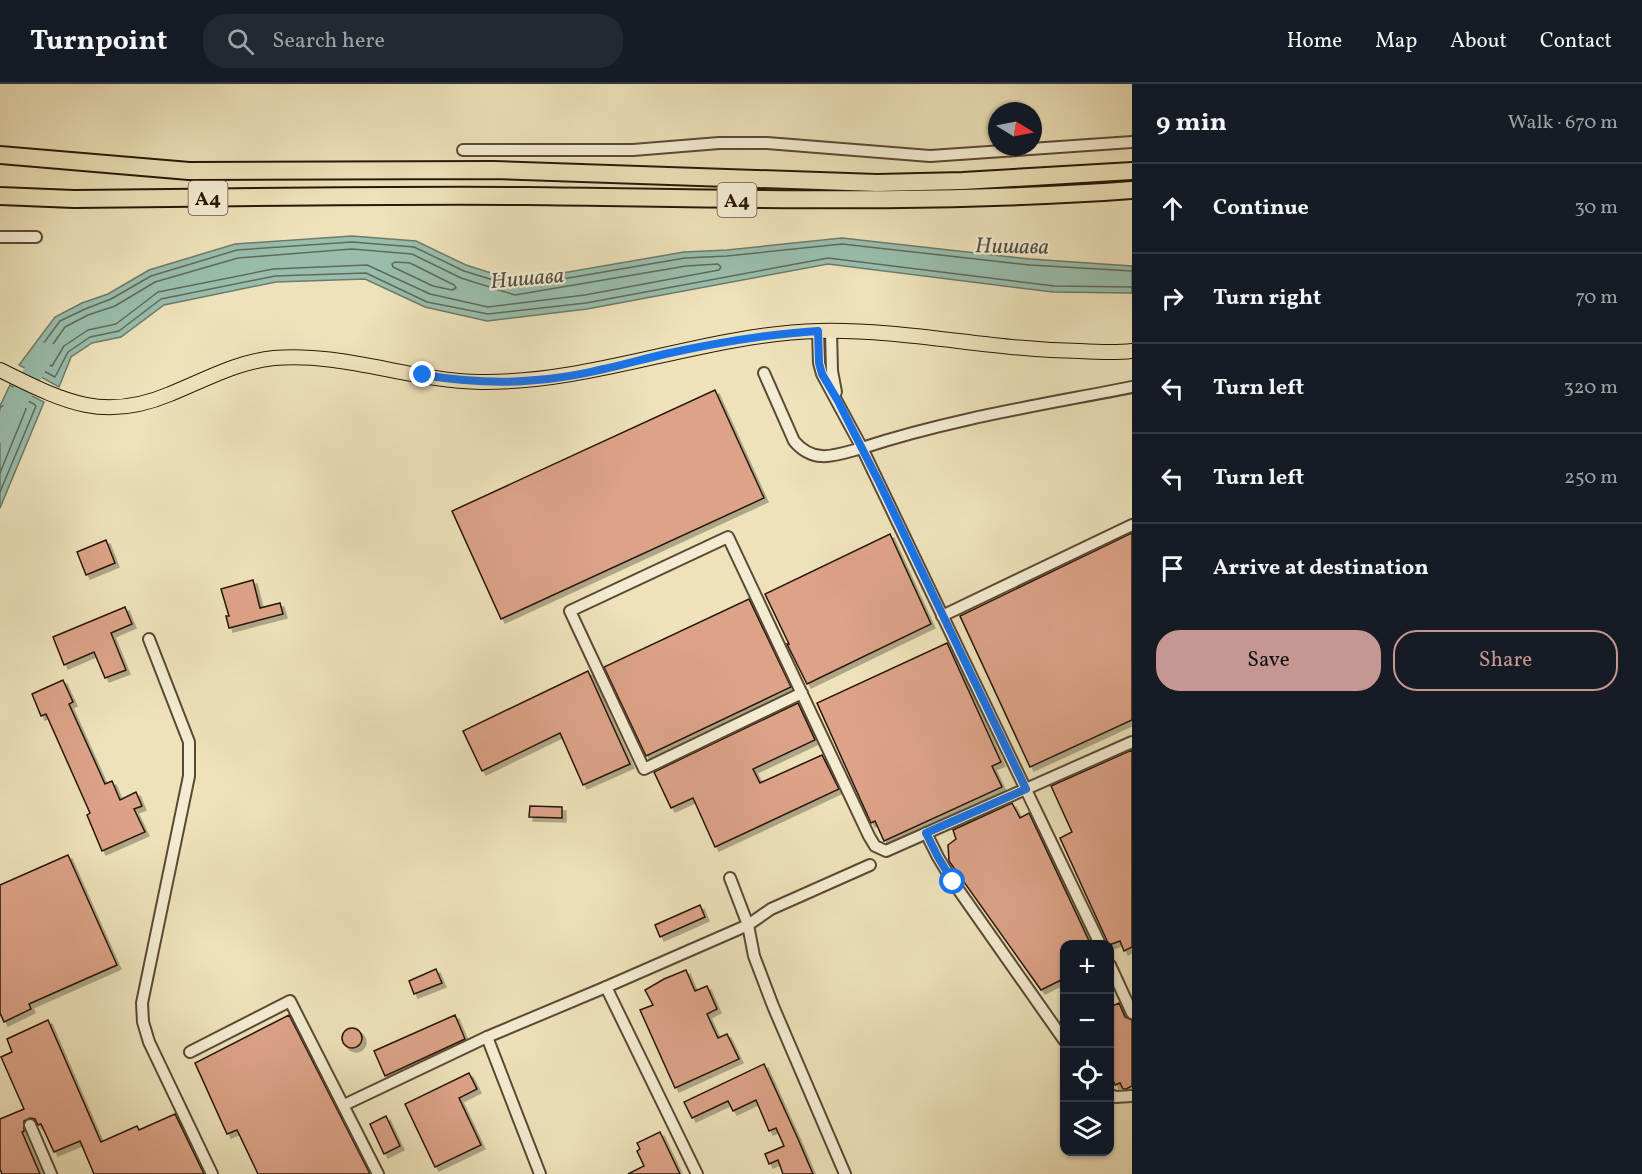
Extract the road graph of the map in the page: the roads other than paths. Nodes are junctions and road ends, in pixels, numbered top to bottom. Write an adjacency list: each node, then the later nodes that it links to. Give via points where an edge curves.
1 (1132, 142): 2 (street, via 930,156 767,143 633,150)
2 (464, 150)
3 (0, 156): 4 (highway, A4, via 189,171 503,171 865,182 963,181)
4 (1132, 171)
5 (1132, 190): 6 (highway, A4, via 1005,198 819,201 526,196)
6 (0, 196)
7 (0, 237): 8 (street)
8 (36, 237)
9 (825, 331): 10 (main road, via 910,335 1063,351); 11 (main road, via 707,345 573,375 526,381 459,380 327,358 270,359 222,370 168,395 113,408 83,406); 14 (street, via 838,401)
10 (1132, 351)
11 (0, 370)
12 (764, 373): 14 (street, via 802,451 829,456)
13 (1132, 387): 14 (street, via 953,422)
14 (862, 448): 16 (street)
15 (1132, 525): 16 (street)
16 (942, 616): 20 (street)
17 (149, 639): 38 (street, via 189,742 189,776 149,961 143,1022)
18 (802, 693): 18 (street, via 644,768 570,611 728,537); 21 (street, via 876,846 886,851)
19 (1132, 741): 20 (street)
20 (1026, 789): 21 (street); 25 (street)
21 (926, 833): 30 (street, via 953,882)
22 (870, 865): 24 (street, via 771,909)
23 (730, 878): 24 (street)
24 (748, 925): 27 (street); 42 (street, via 754,956 772,1006)
25 (1098, 940)
26 (1114, 970): 28 (street)
27 (606, 987): 31 (street); 41 (street)
28 (1127, 987): 29 (street)
29 (1132, 1013)
30 (1060, 1033)
31 (487, 1037): 35 (street); 40 (street)
32 (190, 1052): 35 (street, via 290,1001)
33 (1114, 1096): 34 (street)
34 (1132, 1096)
35 (344, 1105): 39 (street)
36 (30, 1125): 37 (street)
37 (51, 1174)
38 (212, 1174)
39 (378, 1174)
40 (540, 1174)
41 (697, 1174)
42 (845, 1174)

